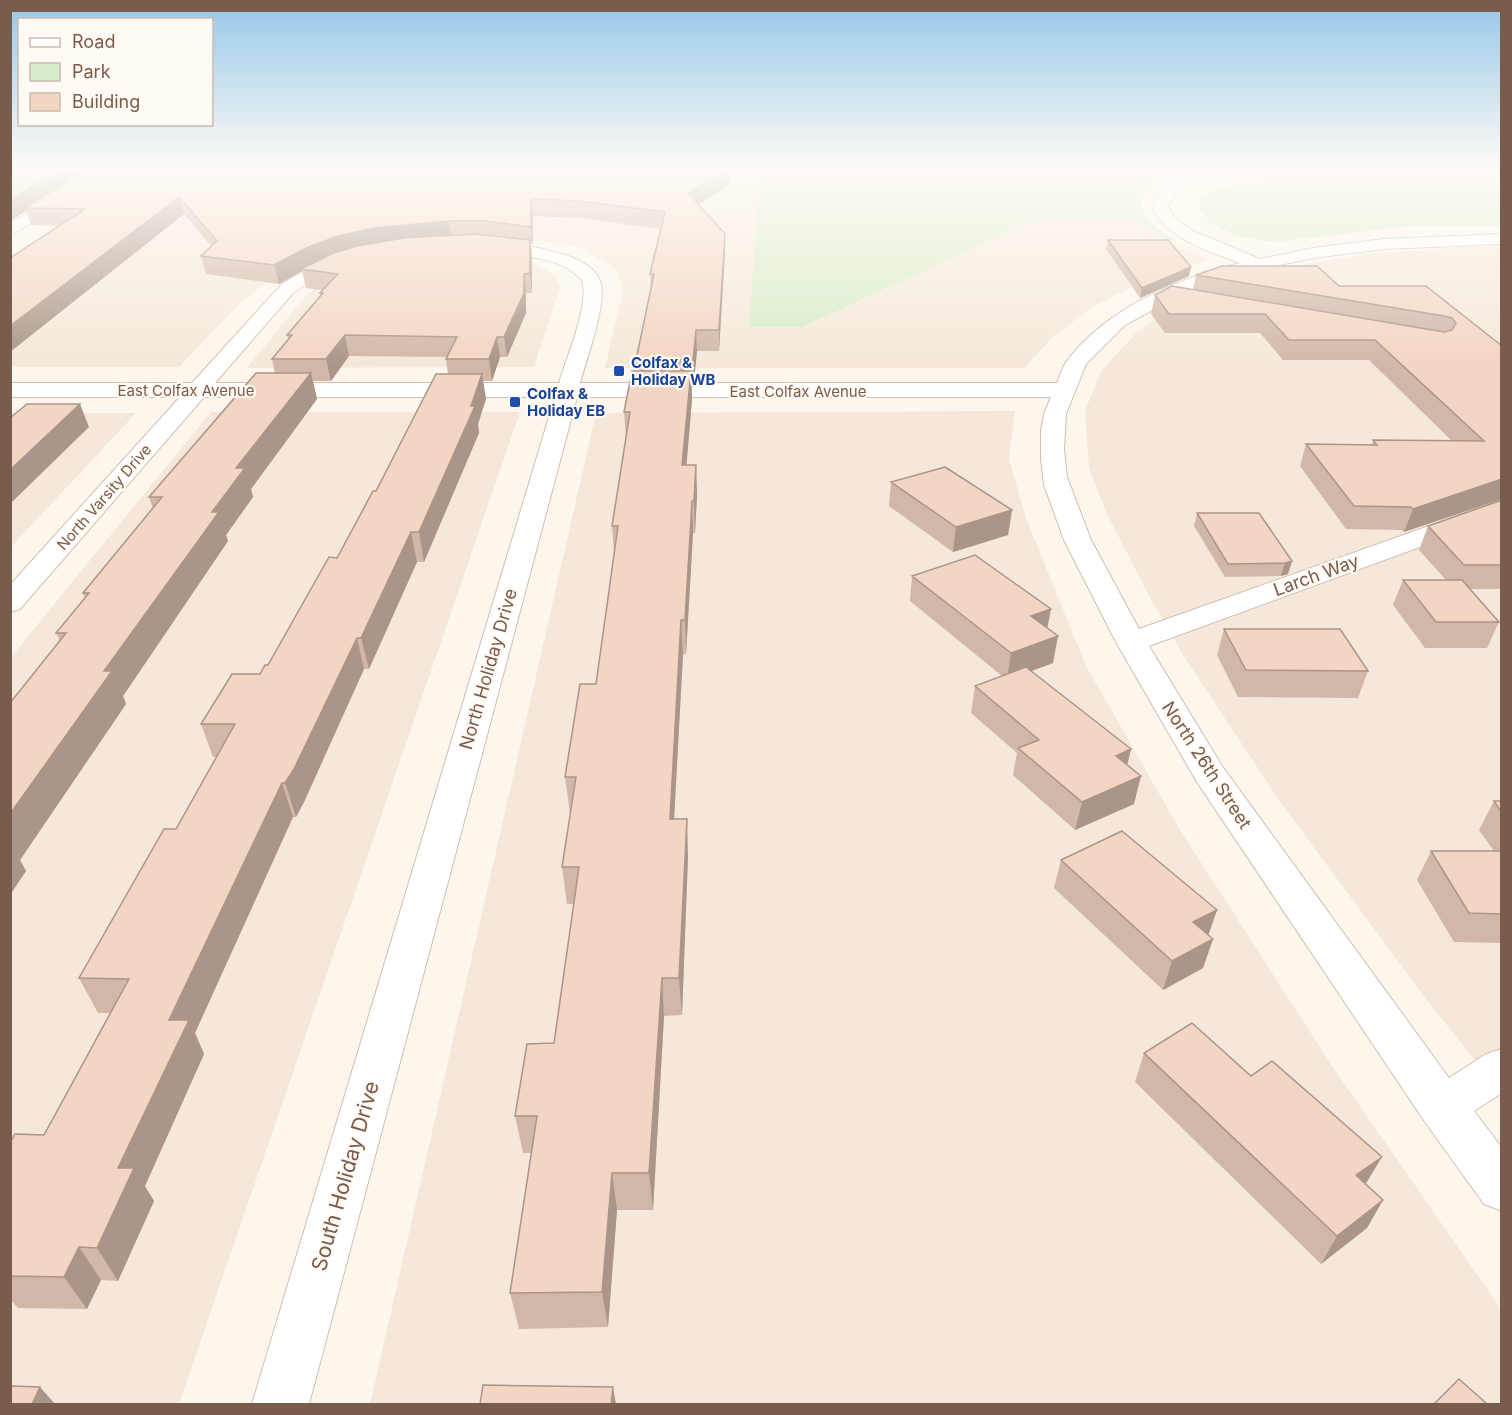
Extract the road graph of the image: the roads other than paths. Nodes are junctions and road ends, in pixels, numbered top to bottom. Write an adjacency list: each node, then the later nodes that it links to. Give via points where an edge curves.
1 (1188, 234): 5 (street)
2 (1502, 239): 5 (street, via 1369,246)
3 (465, 247): 11 (street, North Holiday Drive, via 518,249 550,256 573,264 590,278 590,311)
4 (361, 259): 9 (street, North Varsity Drive, via 308,276 288,288)
5 (1257, 264): 6 (street, via 1222,272)
6 (1165, 296): 7 (street); 10 (street, via 1108,329 1081,355)
7 (1205, 303)
8 (10, 390): 9 (street, East Colfax Avenue)
9 (197, 390): 11 (street, East Colfax Avenue); 13 (street, North Varsity Drive)
10 (1062, 390): 11 (street, East Colfax Avenue); 14 (street, North 26th Street, via 1053,442 1056,481 1071,526)
11 (566, 391): 15 (street, North Holiday Drive)
12 (1502, 508): 14 (street, Larch Way)
13 (10, 603)
14 (1131, 642): 17 (street, North 26th Street, via 1195,751)
15 (410, 947): 19 (street, South Holiday Drive)
16 (1502, 1068): 17 (street)
17 (1442, 1107): 18 (street, North 26th Street)
18 (1502, 1188)
19 (280, 1404)

